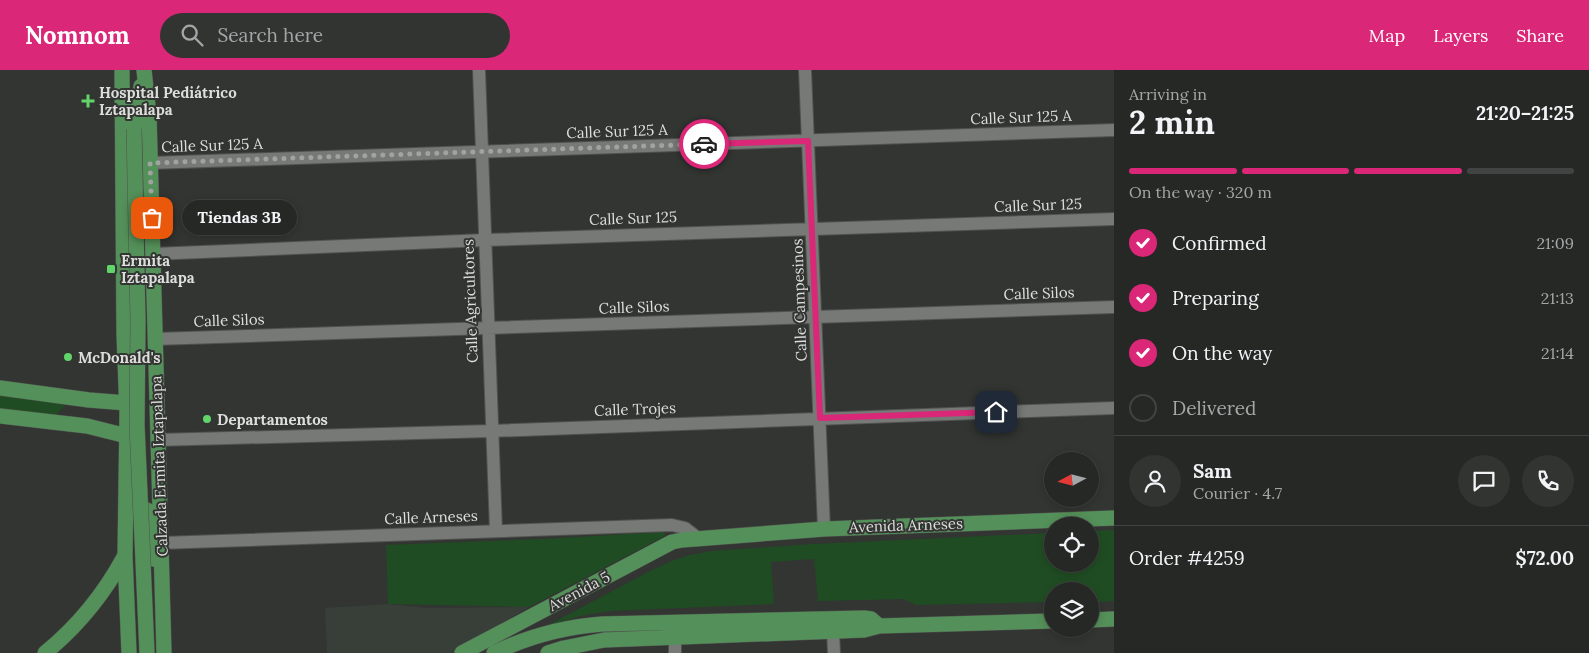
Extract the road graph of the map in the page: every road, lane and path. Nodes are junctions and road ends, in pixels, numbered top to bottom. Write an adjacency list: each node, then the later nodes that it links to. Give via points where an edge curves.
1 (122, 70): 19 (main road, Calzada Ermita Iztapalapa)
2 (143, 70): 8 (main road, Calzada Ermita Iztapalapa, via 149,115); 41 (main road, Calzada Ermita Iztapalapa, bridge, via 134,129 137,425)
3 (479, 70): 7 (street, Calle Agricultores)
4 (805, 70): 6 (street, Calle Campesinos)
5 (1114, 130): 6 (street, Calle Sur 125 A)
6 (808, 141): 7 (street, Calle Sur 125 A); 10 (street, Calle Campesinos)
7 (482, 152): 8 (street, Calle Sur 125 A); 11 (street, Calle Agricultores)
8 (150, 163): 12 (main road, Calzada Ermita Iztapalapa)
9 (1114, 219): 10 (street, Calle Sur 125)
10 (812, 229): 11 (street, Calle Sur 125); 14 (street, Calle Campesinos)
11 (485, 240): 12 (street, Calle Sur 125); 15 (street, Calle Agricultores)
12 (153, 254): 16 (main road, Calzada Ermita Iztapalapa)
13 (1114, 307): 14 (street, Calle Silos)
14 (816, 317): 15 (street, Calle Silos); 22 (street, Calle Campesinos)
15 (488, 328): 16 (street, Calle Silos); 24 (street, Calle Agricultores)
16 (155, 339): 26 (main road, Calzada Ermita Iztapalapa)
17 (0, 388): 18 (main road)
18 (89, 400): 19 (main road); 23 (main road, via 91,414)
19 (127, 403): 25 (main road, Calzada Ermita Iztapalapa)
20 (1114, 408): 22 (street, Calle Trojes)
21 (0, 416): 23 (main road)
22 (820, 418): 24 (street, Calle Trojes); 28 (street, Calle Campesinos)
23 (87, 426): 25 (main road)
24 (491, 431): 26 (street, Calle Trojes); 29 (street, Calle Agricultores)
25 (126, 436): 32 (main road, Calzada Ermita Iztapalapa); 42 (main road, Calzada Ermita Iztapalapa, via 141,455 154,570)
26 (157, 440): 31 (main road, Calzada Ermita Iztapalapa)
27 (1114, 518): 28 (main road, Avenida Arneses)
28 (824, 529): 30 (main road, Avenida Arneses)
29 (496, 531): 30 (street, Calle Arneses, via 672,525 685,528); 31 (street, Calle Arneses)
30 (699, 539): 44 (main road, Avenida 5, via 672,542)
31 (161, 543): 43 (main road, Calzada Ermita Iztapalapa)
32 (125, 556): 39 (main road, via 88,611); 40 (main road, Calzada Ermita Iztapalapa)
33 (1114, 619): 34 (main road)
34 (1099, 620)
35 (1044, 621): 36 (main road)
36 (879, 626): 37 (main road); 45 (main road, via 867,618 587,625 549,632)
37 (833, 631): 38 (main road); 48 (street)
38 (675, 638): 46 (main road, via 604,640); 47 (street)
39 (45, 653)
40 (129, 653)
41 (147, 653)
42 (158, 653)
43 (164, 653)
44 (462, 653)
45 (494, 653)
46 (548, 653)
47 (675, 653)
48 (834, 653)

